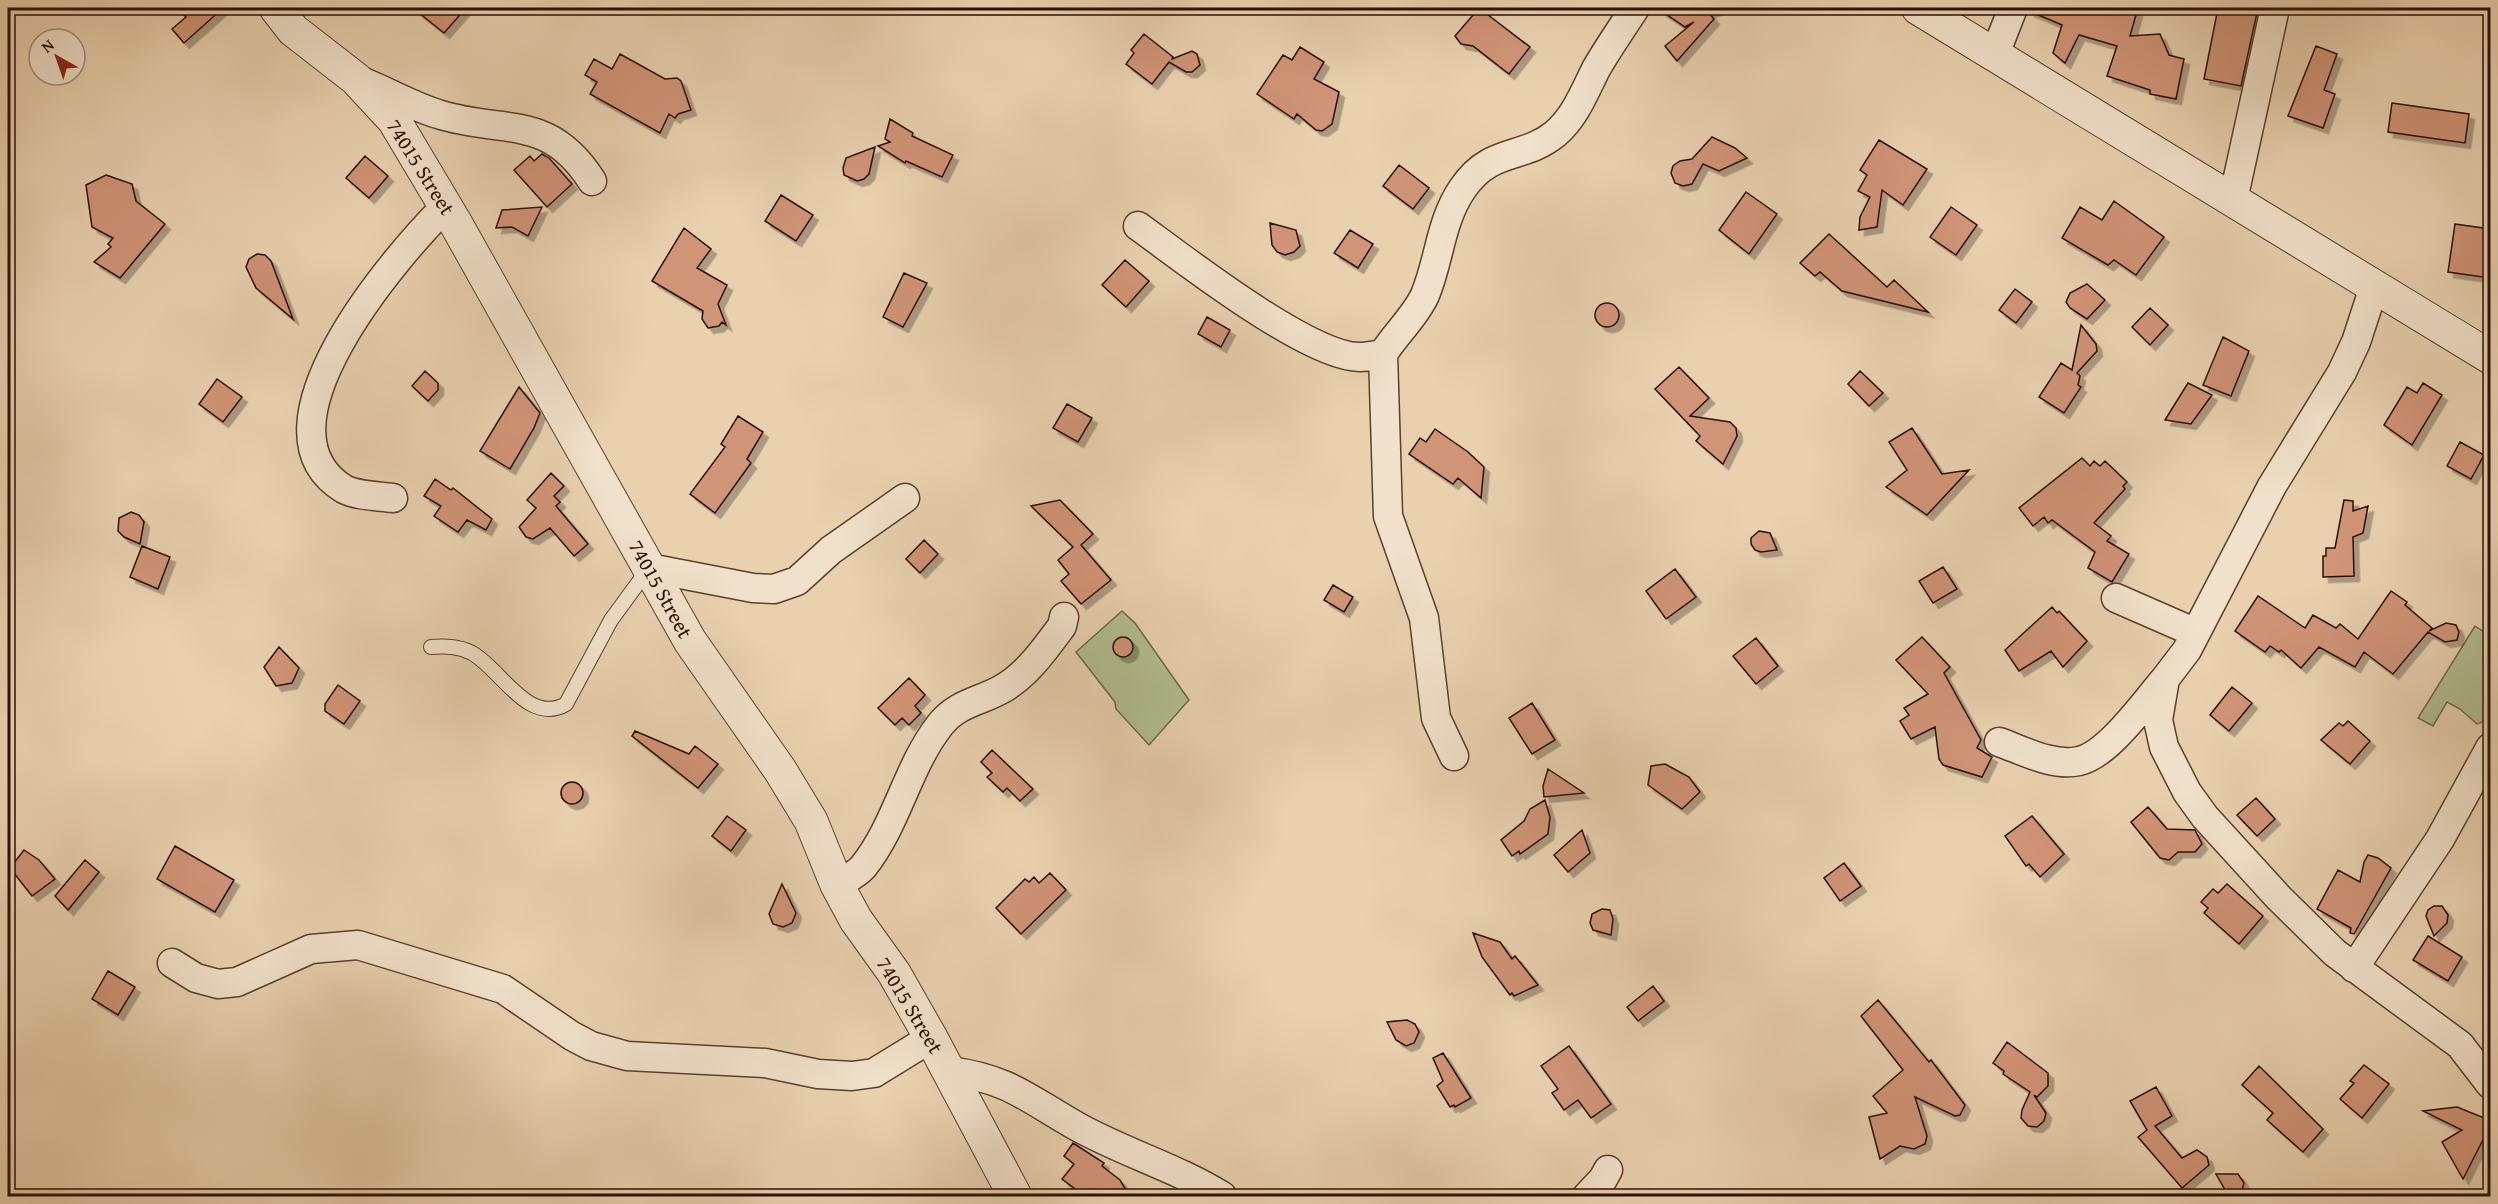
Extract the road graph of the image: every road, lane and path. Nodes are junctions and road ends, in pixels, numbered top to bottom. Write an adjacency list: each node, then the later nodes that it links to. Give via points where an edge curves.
1 (276, 8): 7 (street, 74015 Street, via 293,30)
2 (1635, 8): 13 (street, via 1567,123 1536,146 1495,158 1463,187 1448,214 1434,273 1417,312)
3 (1918, 8): 6 (street)
4 (2013, 8): 6 (street)
5 (2275, 8): 9 (street)
6 (1995, 54): 9 (street)
7 (356, 79): 8 (street, via 438,114 538,132 566,148); 10 (street, 74015 Street, via 394,120)
8 (592, 180)
9 (2233, 200): 12 (street)
10 (446, 207): 15 (street, via 385,274 328,364 314,408 314,453 331,477 351,492); 17 (street, 74015 Street)
11 (1138, 226): 13 (street, via 1236,296 1319,346 1359,358)
12 (2374, 287): 14 (street); 20 (street, via 2342,372 2272,486)
13 (1383, 354): 25 (street, via 1388,516 1424,618 1436,718)
14 (2490, 357)
15 (393, 498)
16 (905, 498): 17 (street, via 831,550 797,581 774,589)
17 (649, 568): 21 (lane, via 611,620 566,704 556,710 545,711 531,704 473,654 460,648); 26 (street, 74015 Street, via 702,661 811,820)
18 (2116, 598): 20 (street)
19 (1064, 617): 26 (street, via 1062,627 1023,674 1001,689 956,708 945,718 862,869)
20 (2196, 633): 22 (street)
21 (431, 647)
22 (2165, 679): 23 (street, via 2106,745 2079,762 2050,760); 28 (street, via 2158,720 2164,747 2187,792 2279,898)
23 (1999, 742)
24 (2490, 747): 28 (street, via 2440,839)
25 (1454, 756)
26 (837, 885): 29 (street, 74015 Street)
27 (172, 963): 29 (street, via 196,978 218,984 237,982 311,948 358,945 503,989 572,1036 627,1056 765,1063 818,1074 852,1076 874,1073)
28 (2354, 968): 31 (street, via 2460,1045)
29 (931, 1038): 30 (street, 74015 Street)
30 (949, 1071): 33 (street, 74015 Street); 34 (street, via 1007,1085 1078,1127 1203,1184)
31 (2490, 1084)
32 (1608, 1170): 35 (street)
33 (1014, 1197)
34 (1222, 1197)
35 (1587, 1197)

